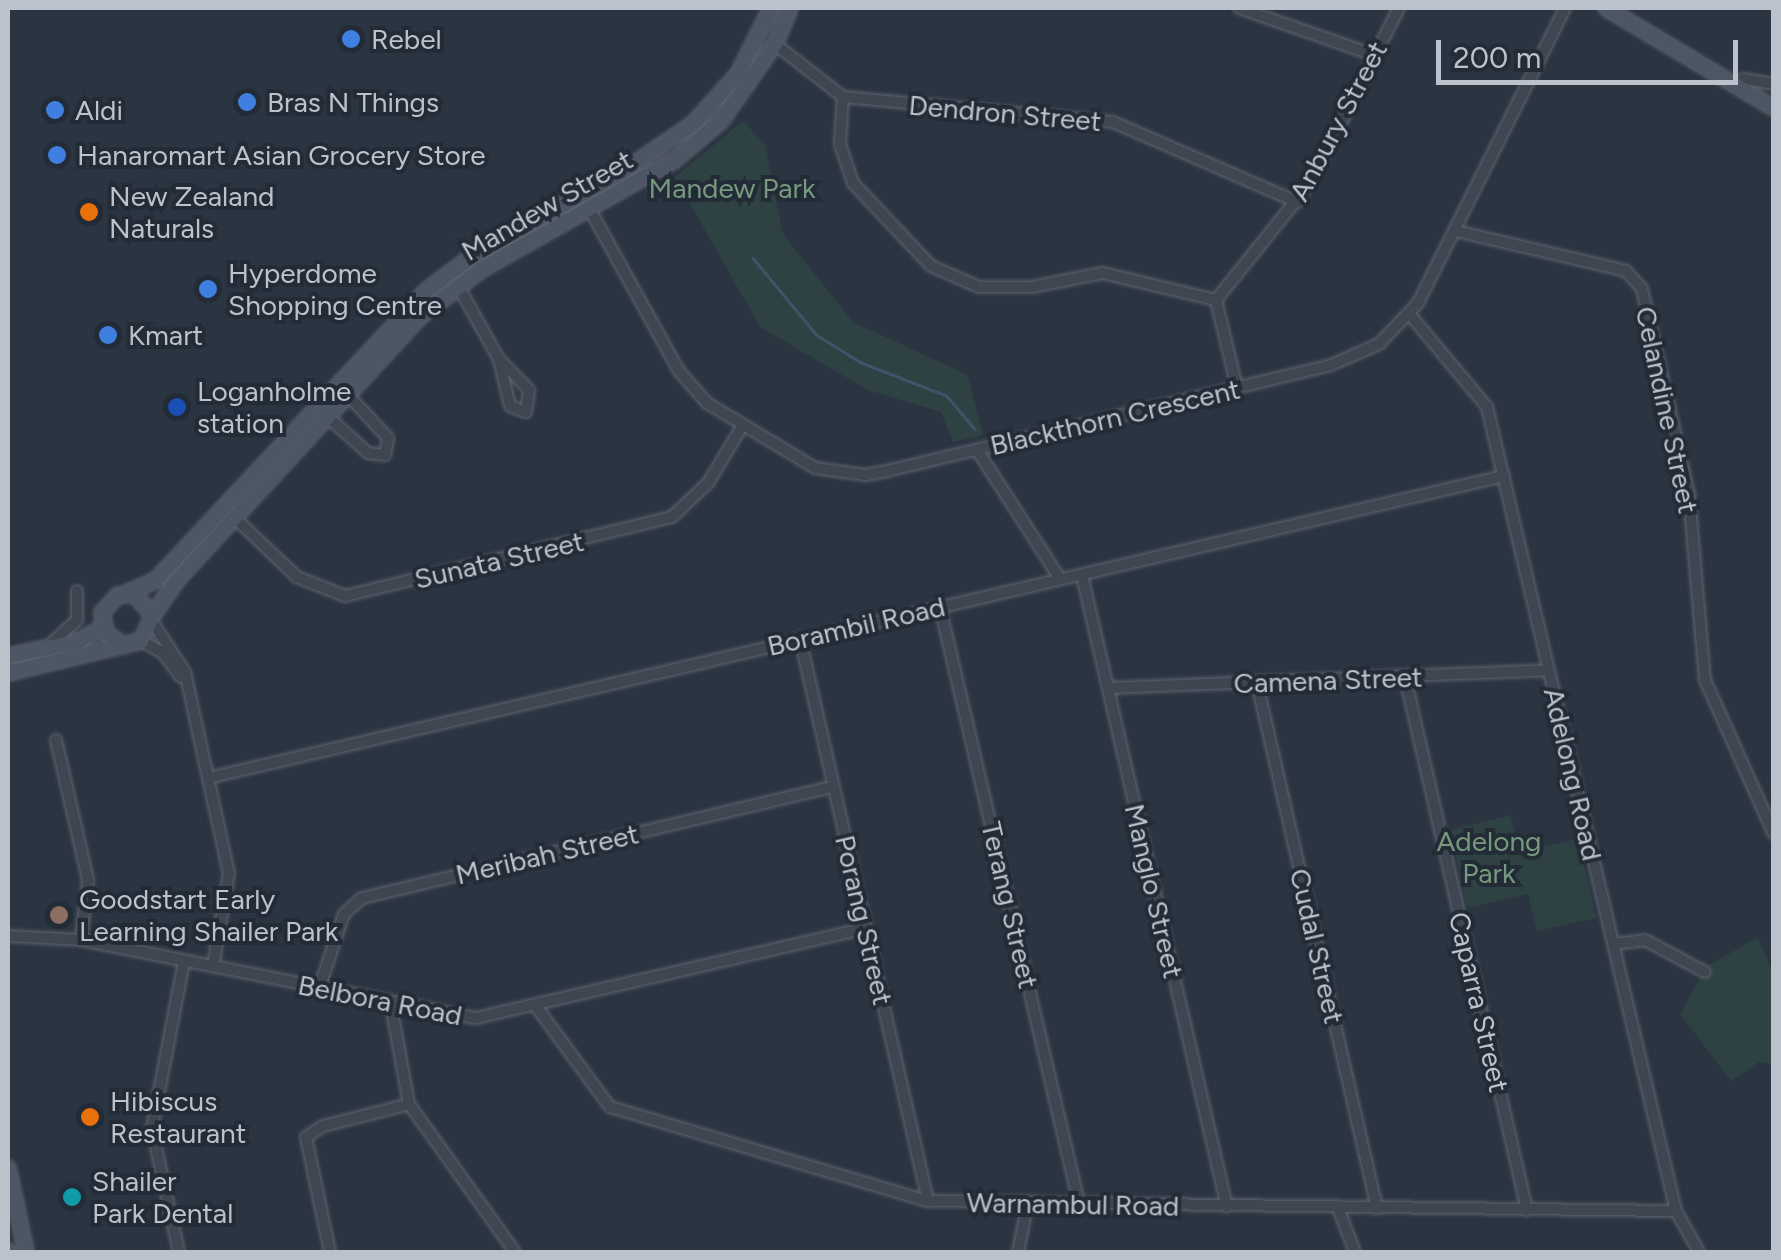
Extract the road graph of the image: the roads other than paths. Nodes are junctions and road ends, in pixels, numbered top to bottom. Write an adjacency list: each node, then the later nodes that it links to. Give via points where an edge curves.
1 (772, 8): 32 (street, Mandew Street, via 738,74 694,124 475,254 427,290 156,580)
2 (790, 8): 8 (street, Mandew Street)
3 (1238, 8): 9 (street)
4 (1399, 8): 9 (street, Anbury Street)
5 (1566, 8): 17 (street, Blackthorn Crescent)
6 (1606, 8): 14 (street)
7 (1624, 8): 10 (street)
8 (775, 44): 12 (street); 16 (street, Mandew Street, via 741,98 697,143)
9 (1374, 54): 15 (street, Anbury Street)
10 (1744, 79): 11 (street); 13 (street)
11 (1774, 84)
12 (843, 97): 15 (street, Dendron Street, via 1113,122); 19 (street, via 840,144 853,182 932,266 979,286 1032,287 1104,273)
13 (1774, 98)
14 (1774, 108)
15 (1297, 202): 19 (street, Anbury Street)
16 (590, 208): 18 (street, Mandew Street); 25 (street, Blackthorn Crescent, via 679,371 708,403)
17 (1456, 231): 20 (street, Blackthorn Crescent); 50 (street, Celandine Street, via 1626,271 1642,289 1689,494 1705,680)
18 (458, 286): 21 (street); 23 (street, Mandew Street)
19 (1216, 300): 22 (street)
20 (1411, 316): 22 (street, Blackthorn Crescent, via 1346,361); 27 (street, Adelong Road, via 1487,406)
21 (499, 360): 21 (street, via 529,390 526,412 510,406)
22 (1237, 388): 26 (street, Blackthorn Crescent)
23 (348, 395): 24 (street, Mandew Street); 24 (street, via 388,438 385,454 368,453)
24 (328, 416): 28 (street, Mandew Street)
25 (743, 425): 26 (street, Blackthorn Crescent, via 794,458 840,474 866,475); 28 (street, Sunata Street, via 708,484 672,517 345,596 297,576)
26 (978, 450): 30 (street)
27 (1504, 476): 29 (street, Borambil Road); 41 (street, Adelong Road)
28 (235, 518): 34 (street, Mandew Street, via 163,596)
29 (1082, 575): 30 (street, Borambil Road); 45 (street, Manglo Street)
30 (1060, 580): 33 (street, Borambil Road)
31 (77, 590): 39 (street, via 73,628)
32 (127, 593): 34 (street, via 141,597); 35 (street, via 105,606)
33 (940, 607): 36 (street, Borambil Road); 65 (street, Terang Street)
34 (153, 619): 37 (street); 46 (street, via 178,652)
35 (103, 627): 38 (street); 39 (street, via 77,642)
36 (800, 638): 48 (street, Borambil Road); 49 (street, Porang Street)
37 (141, 641): 38 (street); 46 (street, via 172,661)
38 (122, 644): 42 (street)
39 (41, 650): 40 (street)
40 (8, 656)
41 (1548, 670): 43 (street, Camena Street); 54 (street, Adelong Road)
42 (8, 673)
43 (1404, 677): 44 (street, Camena Street); 69 (street, Caparra Street)
44 (1256, 683): 45 (street, Camena Street); 68 (street, Cudal Street)
45 (1108, 688): 66 (street, Manglo Street)
46 (189, 696): 48 (street)
47 (56, 740): 53 (street, via 88,880)
48 (208, 778): 56 (street, via 230,882)
49 (834, 786): 51 (street, Porang Street); 58 (street, Meribah Street, via 362,898 344,914)
50 (1774, 834)
51 (866, 928): 60 (street, Belbora Road); 63 (street, Porang Street)
52 (8, 936): 53 (street, Belbora Road)
53 (81, 940): 55 (street, Belbora Road)
54 (1614, 944): 57 (street, via 1645,940); 70 (street, Adelong Road)
55 (184, 962): 56 (street, Belbora Road); 72 (street, via 152,1129)
56 (213, 968): 58 (street, Belbora Road)
57 (1705, 972)
58 (318, 989): 59 (street, Belbora Road)
59 (391, 1004): 60 (street, Belbora Road, via 456,1018); 61 (street)
60 (535, 1005): 63 (street, Warnambul Road, via 610,1107)
61 (409, 1104): 73 (street, via 323,1126 306,1137); 74 (street)
62 (8, 1168): 71 (street)
63 (928, 1201): 64 (street, Warnambul Road)
64 (1028, 1204): 65 (street, Warnambul Road); 75 (street)
65 (1079, 1204): 66 (street, Warnambul Road)
66 (1227, 1207): 67 (street, Warnambul Road)
67 (1338, 1208): 68 (street, Warnambul Road); 76 (street)
68 (1378, 1208): 69 (street, Warnambul Road)
69 (1526, 1210): 70 (street, Warnambul Road)
70 (1676, 1211): 77 (street, Adelong Road)
71 (26, 1252)
72 (179, 1252)
73 (330, 1252)
74 (515, 1252)
75 (1018, 1252)
76 (1355, 1252)
77 (1699, 1252)

